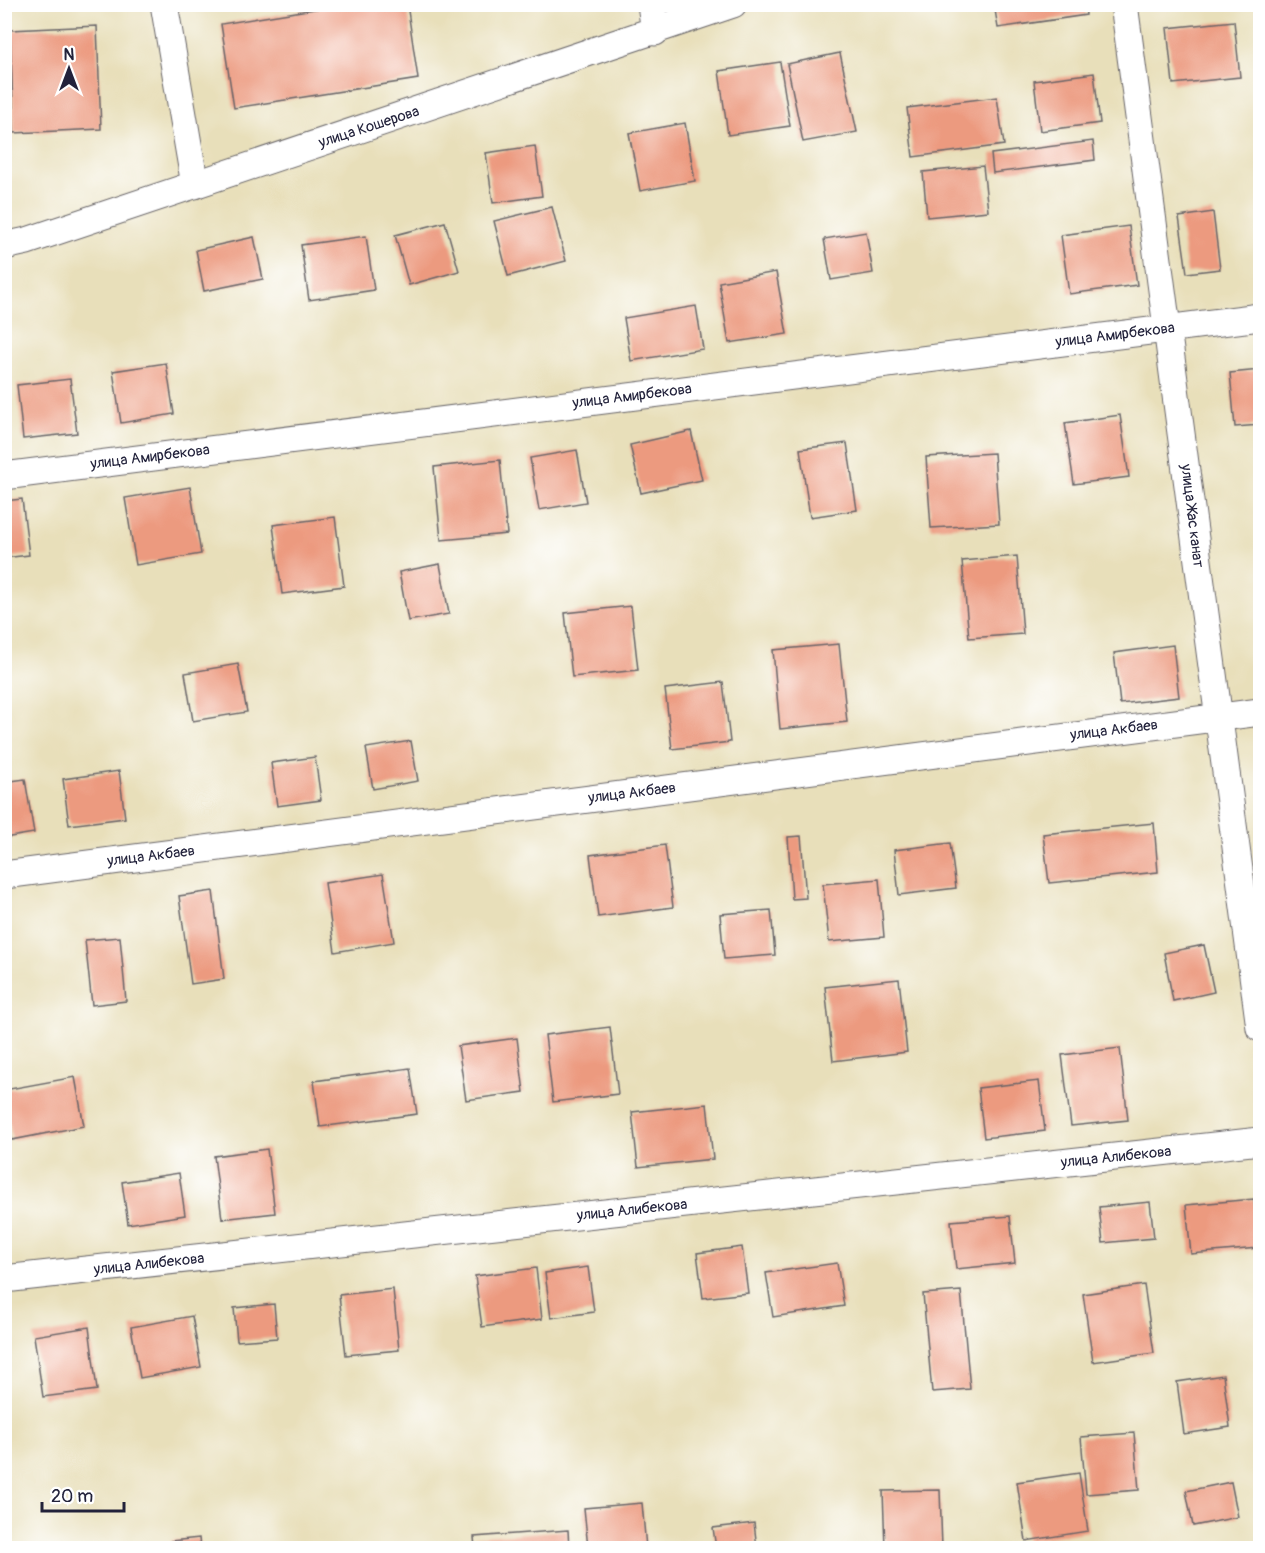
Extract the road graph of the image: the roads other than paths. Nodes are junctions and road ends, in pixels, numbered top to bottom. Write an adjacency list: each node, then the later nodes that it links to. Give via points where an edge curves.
1 (164, 4): 6 (street)
2 (651, 4): 5 (street)
3 (733, 4): 5 (street, улица Кошерова)
4 (1124, 4): 9 (street, улица Жас канат)
5 (655, 32): 6 (street, улица Кошерова)
6 (195, 185): 7 (street, улица Кошерова)
7 (4, 246)
8 (1260, 317): 9 (street, улица Амирбекова)
9 (1168, 328): 10 (street, улица Амирбекова); 12 (street, улица Жас канат)
10 (4, 476)
11 (1260, 712): 12 (street, улица Акбаев)
12 (1217, 717): 13 (street, улица Акбаев); 14 (street, улица Жас канат)
13 (4, 875)
14 (1260, 1028)
15 (1260, 1141): 16 (street, улица Алибекова)
16 (4, 1280)

